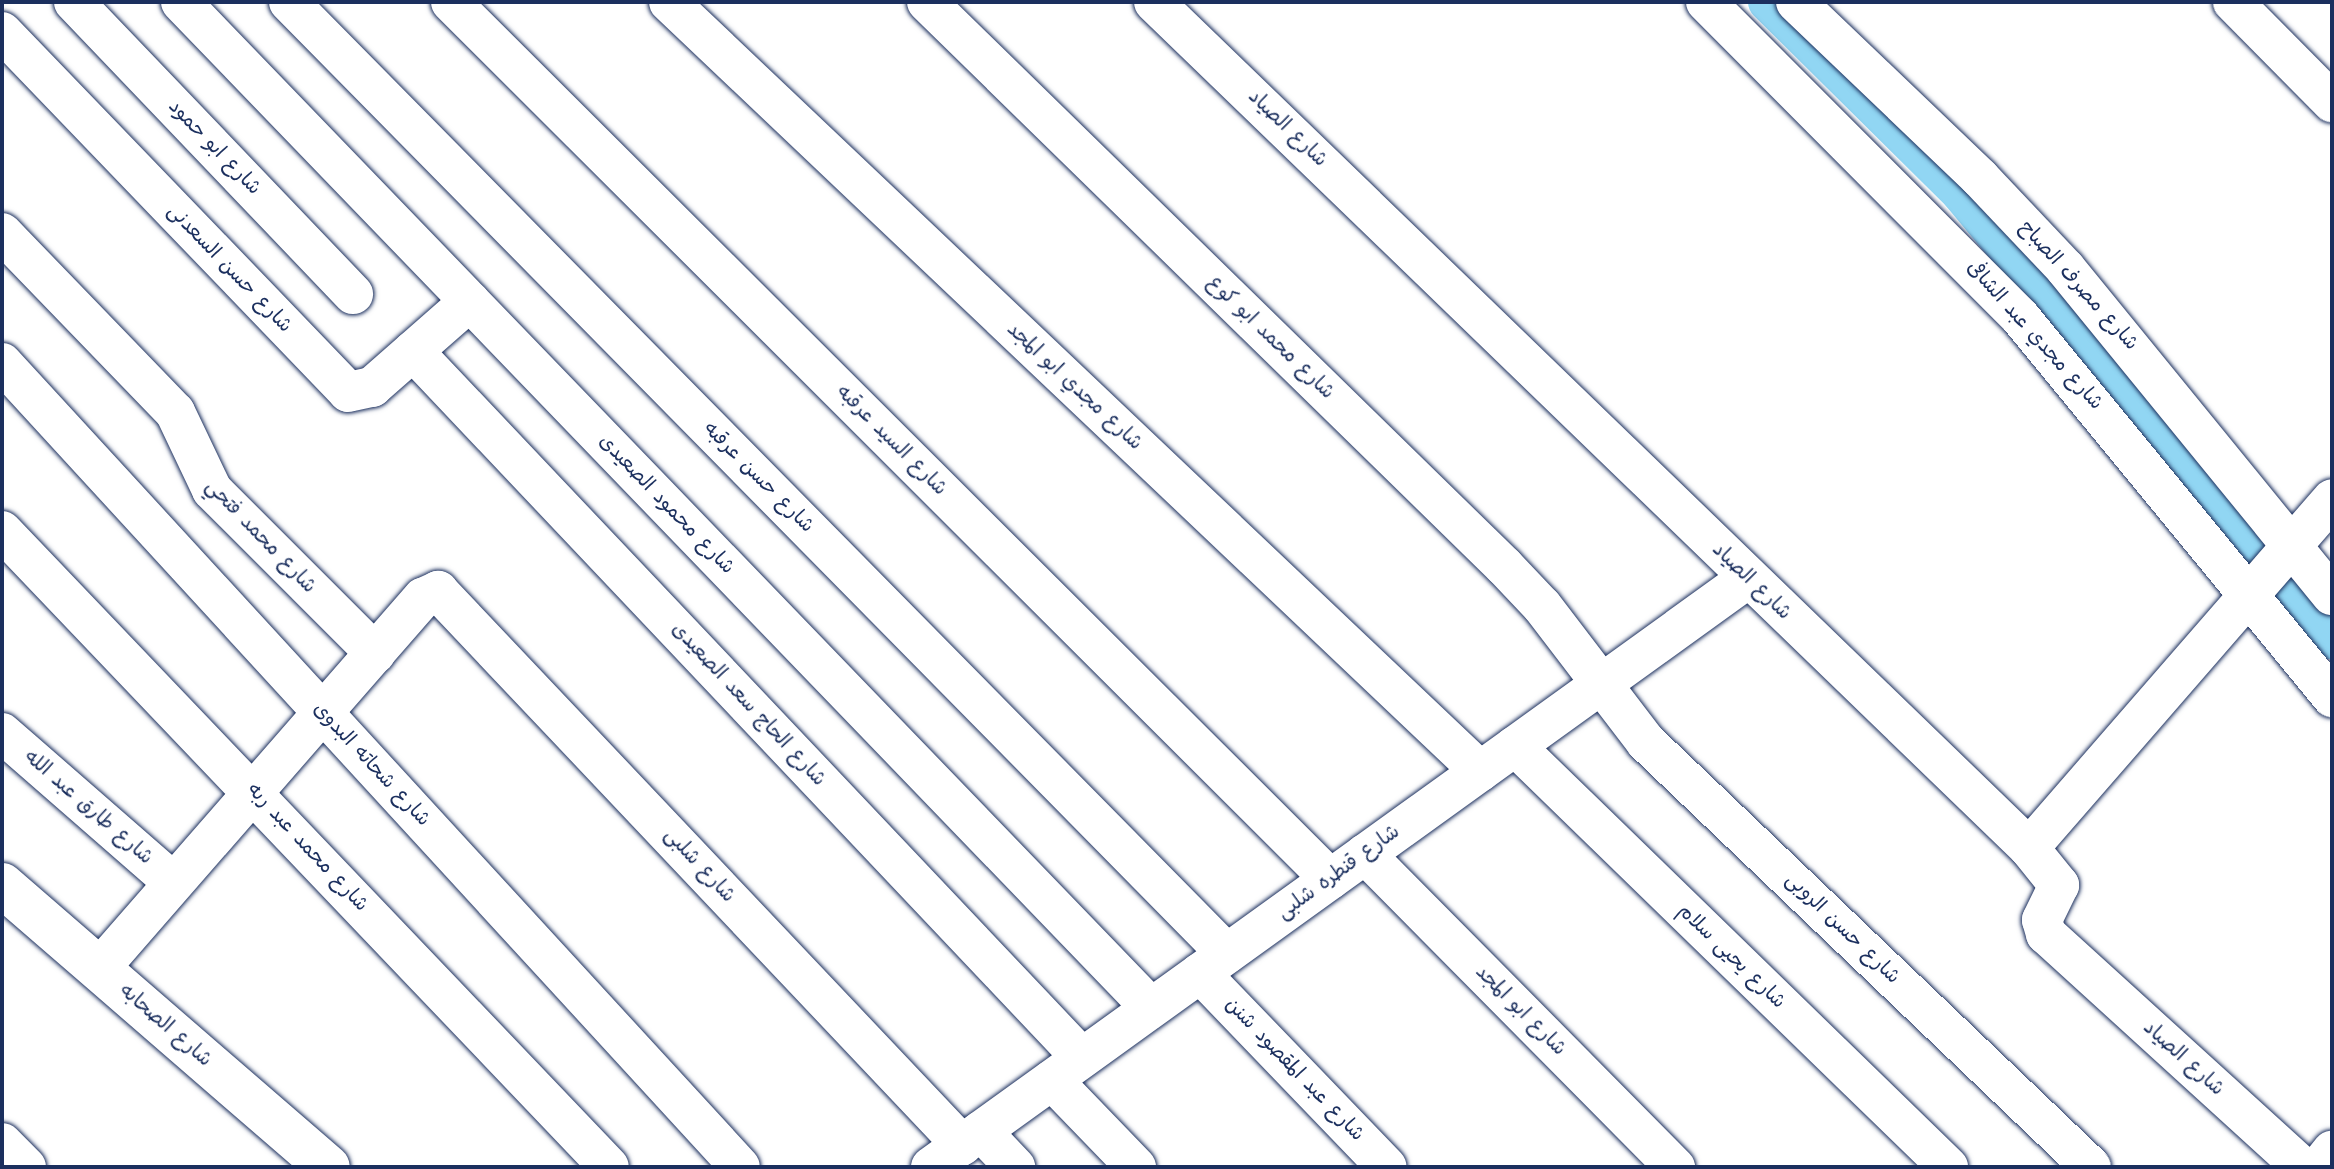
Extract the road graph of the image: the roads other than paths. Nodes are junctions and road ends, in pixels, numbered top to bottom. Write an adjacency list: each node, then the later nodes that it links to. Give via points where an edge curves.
1 (74, 2): 14 (street, شارع ابو حمود)
2 (181, 2): 15 (street, شارع محمود الصعيدى)
3 (289, 2): 37 (street, شارع حسن عرقبه)
4 (451, 2): 34 (street, شارع السيد عرقبه)
5 (669, 2): 30 (street, شارع مجدي ابو المجد)
6 (927, 2): 25 (street, شارع محمد ابو كوع, via 1504,566 1542,606)
7 (1154, 2): 21 (street, شارع الصياد)
8 (1706, 2): 23 (street, شارع مجدي عبد الشافى, via 2020,317)
9 (1796, 2): 20 (street, شارع مصرف الصباح, via 1980,178 2065,268)
10 (2233, 2): 12 (street)
11 (2, 32): 16 (street, شارع حسن السعدنى, via 343,389 367,391)
12 (2332, 102)
13 (2, 233): 24 (street, شارع محمد فتحي, via 175,412 212,490)
14 (353, 294)
15 (470, 301): 16 (street, شارع حسن السعدنى); 39 (street, شارع محمود الصعيدى)
16 (413, 351): 40 (street, شارع الحاج سعد الصعيدى)
17 (2, 363): 27 (street, شارع شحاته البدوى)
18 (2332, 499): 20 (street)
19 (2, 531): 31 (street, شارع محمد عبد ربه)
20 (2292, 548): 22 (street, شارع مصرف الصباح); 23 (street)
21 (1747, 579): 25 (street, شارع قنطره شلبى); 32 (street, شارع الصياد)
22 (2332, 595)
23 (2249, 599): 26 (street, شارع مجدي عبد الشافى); 32 (street)
24 (375, 653): 27 (street); 42 (street, شارع شلبى, via 434,591 442,592)
25 (1600, 685): 29 (street, شارع قنطره شلبى); 53 (street, شارع حسن الروبى, via 1646,742)
26 (2332, 697)
27 (323, 713): 31 (street); 47 (street, شارع شحاته البدوى)
28 (2, 733): 35 (street, شارع طارق عبد الله)
29 (1515, 746): 30 (street, شارع قنطره شلبى); 52 (street, شارع يحيى سلام)
30 (1480, 771): 33 (street, شارع قنطره شلبى)
31 (253, 791): 35 (street); 46 (street, شارع محمد عبد ربه)
32 (2029, 848): 54 (street, شارع الصياد, via 2059,885 2042,920 2046,934)
33 (1365, 854): 34 (street, شارع قنطره شلبى); 51 (street, شارع ابو المجد)
34 (1330, 879): 37 (street, شارع قنطره شلبى)
35 (173, 882): 38 (street)
36 (2, 885): 38 (street, شارع الصحابه)
37 (1214, 963): 39 (street, شارع قنطره شلبى); 50 (street, شارع عبد المقصود شنن)
38 (99, 969): 45 (street, شارع الصحابه)
39 (1151, 1008): 40 (street, شارع قنطره شلبى)
40 (1067, 1069): 42 (street, شارع قنطره شلبى); 49 (street, شارع الحاج سعد الصعيدى)
41 (2, 1143): 44 (street)
42 (958, 1148): 48 (street, شارع شلبى)
43 (2332, 1151): 55 (street)
44 (26, 1167)
45 (328, 1167)
46 (609, 1167)
47 (740, 1167)
48 (1015, 1167)
49 (1136, 1167)
50 (1387, 1167)
51 (1675, 1167)
52 (1948, 1167)
53 (2091, 1167)
54 (2302, 1167)
55 (2319, 1167)

